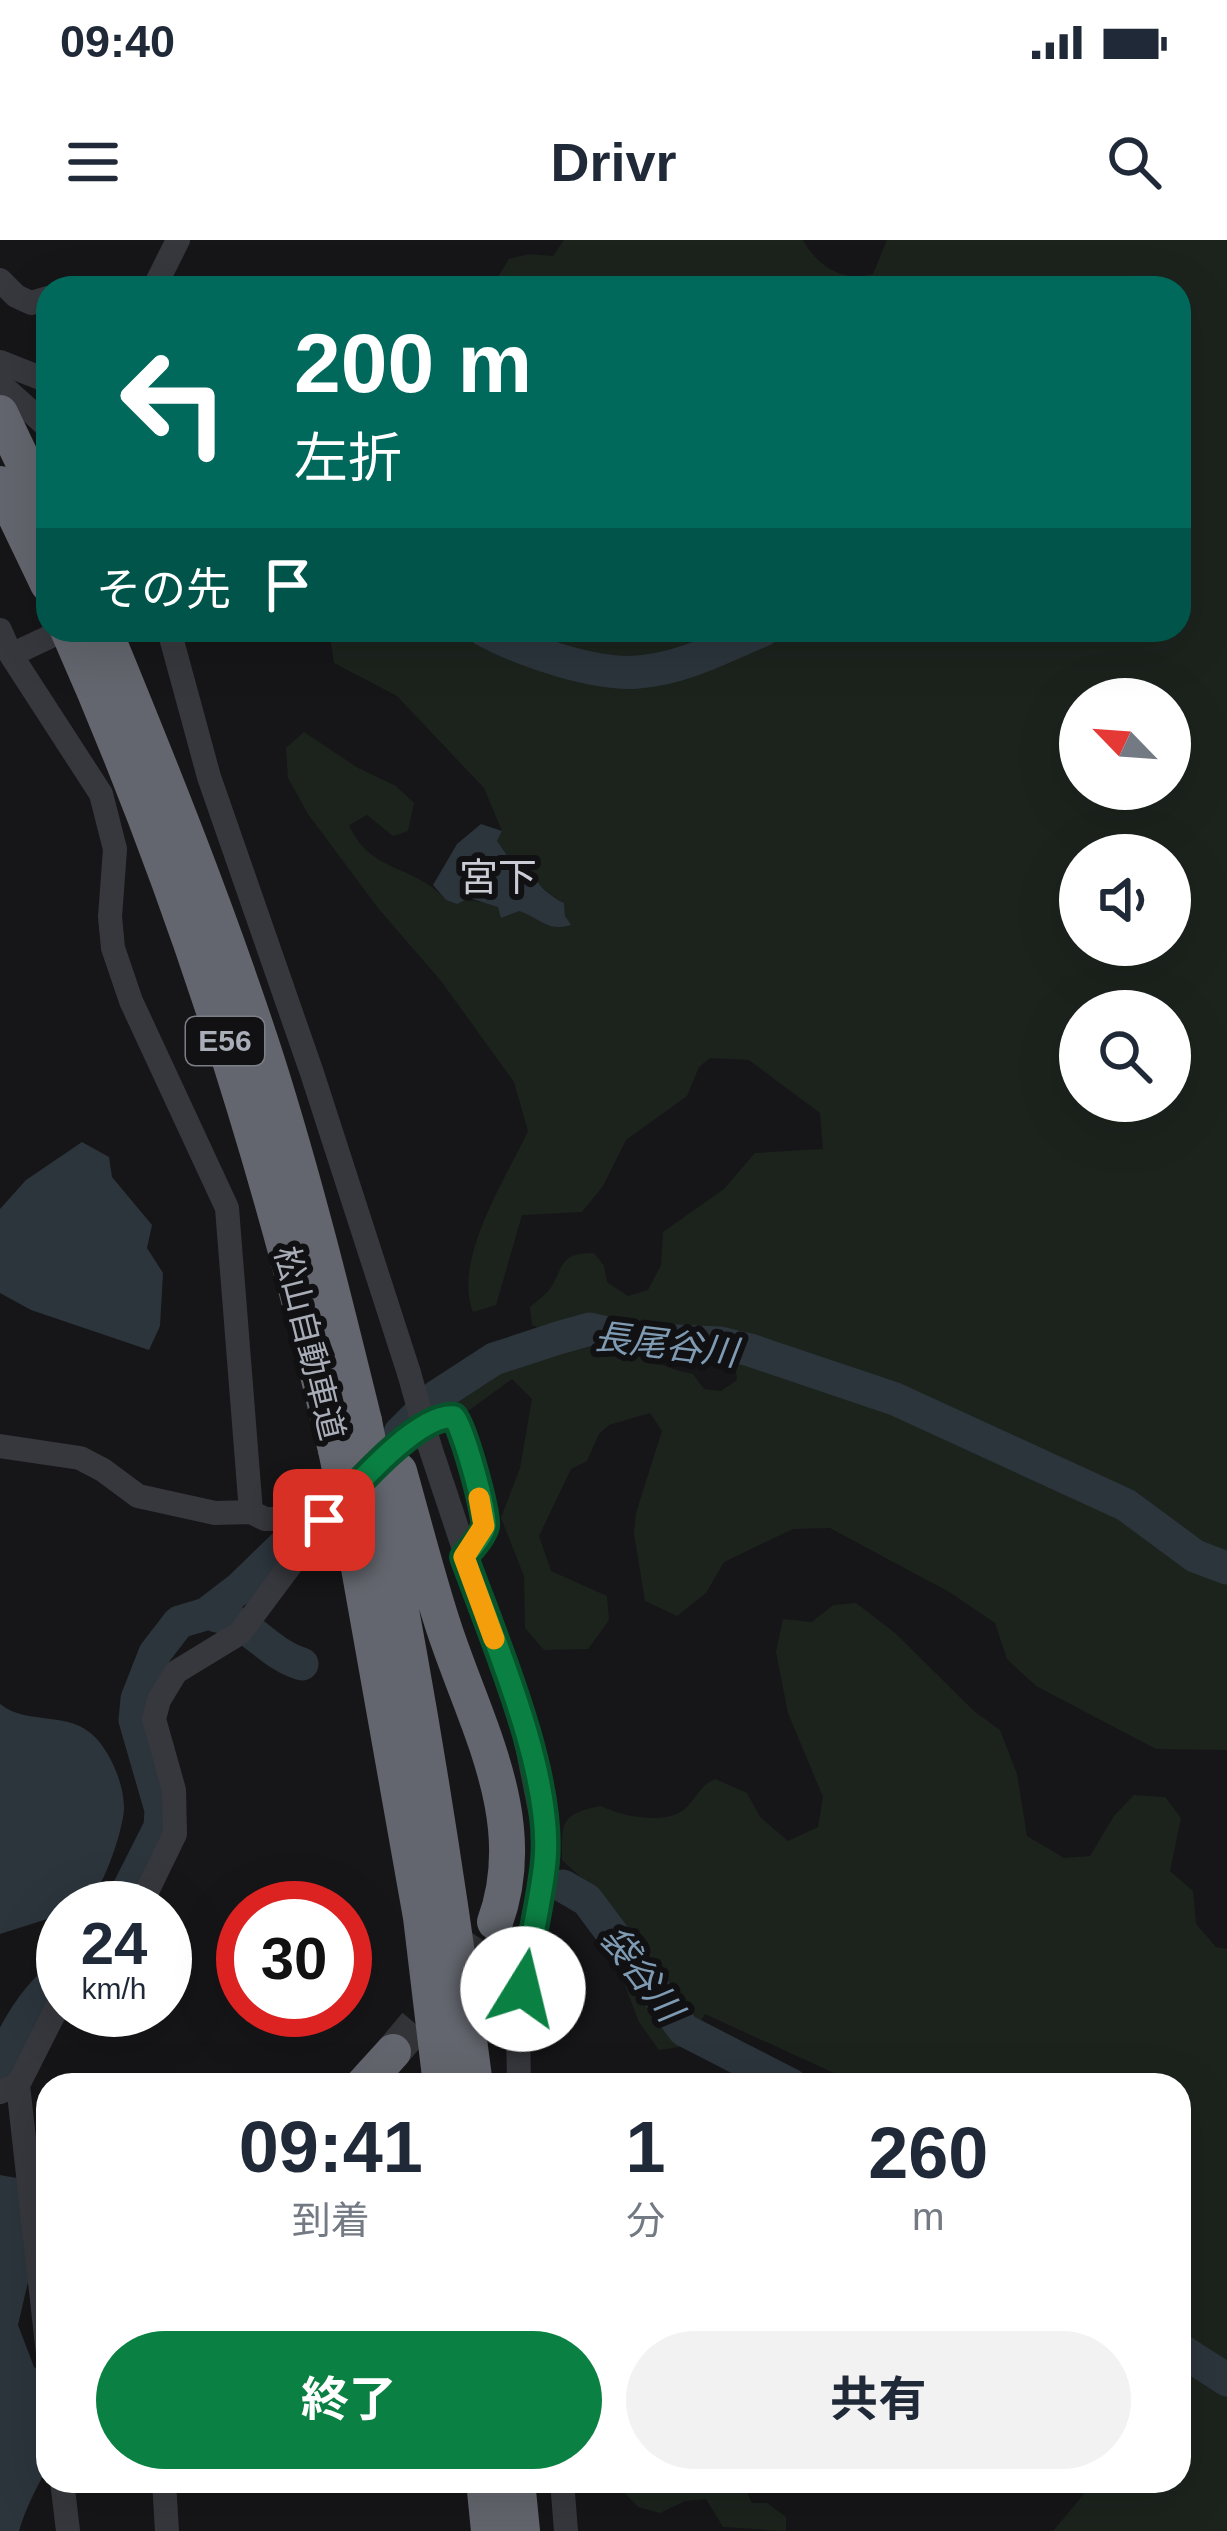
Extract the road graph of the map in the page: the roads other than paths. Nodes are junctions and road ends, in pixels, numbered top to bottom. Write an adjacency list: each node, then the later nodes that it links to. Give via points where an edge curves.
1 (178, 240): 2 (street)
2 (160, 276)
3 (0, 280): 4 (street)
4 (36, 302)
5 (0, 362): 6 (street)
6 (36, 376)
7 (0, 384): 9 (street)
8 (0, 413): 11 (highway)
9 (36, 416)
10 (0, 484): 12 (highway)
11 (36, 489)
12 (36, 559)
13 (0, 630): 18 (street)
14 (52, 642): 18 (street)
15 (81, 642): 21 (highway, 松山自動車道 / E56, bridge, via 235,1070 297,1284 336,1450)
16 (82, 642): 20 (highway, via 226,943 320,1197)
17 (172, 642): 23 (street, bridge)
18 (11, 655): 22 (street, via 101,794 115,849 113,948 226,1208)
19 (0, 1446): 22 (street, via 80,1458 138,1496 171,1506)
20 (388, 1481): 25 (highway, via 504,1808 510,1864); 30 (highway)
21 (338, 1507): 22 (street, via 277,1519); 23 (street, via 413,1432 454,1417 485,1513); 24 (street, via 247,1623 176,1672 159,1700 154,1719 174,1790 175,1834); 29 (highway, 松山自動車道 / E56, via 421,1917)
22 (251, 1513)
23 (464, 1557): 31 (street, via 524,1726 544,1830 518,2021)
24 (152, 1881)
25 (495, 1922)
26 (39, 2037): 32 (street)
27 (393, 2051): 28 (highway)
28 (374, 2073)
29 (440, 2073)
30 (473, 2073)
31 (519, 2073)
32 (9, 2089): 33 (street)
33 (36, 2272)
34 (63, 2493): 40 (street)
35 (164, 2493): 41 (street)
36 (470, 2493): 42 (highway)
37 (485, 2493): 43 (highway)
38 (518, 2493): 44 (highway)
39 (563, 2493): 45 (street)
40 (68, 2531)
41 (166, 2531)
42 (473, 2531)
43 (489, 2531)
44 (522, 2531)
45 (566, 2531)

